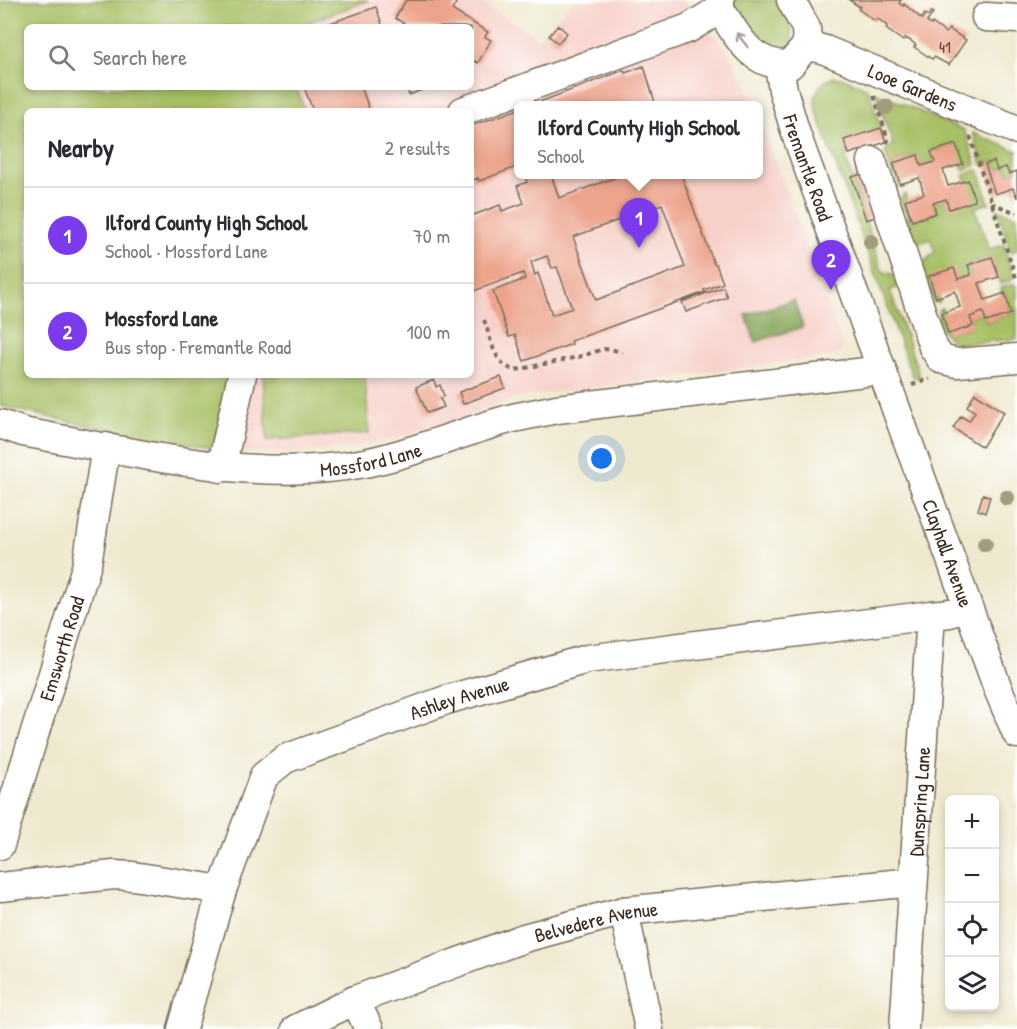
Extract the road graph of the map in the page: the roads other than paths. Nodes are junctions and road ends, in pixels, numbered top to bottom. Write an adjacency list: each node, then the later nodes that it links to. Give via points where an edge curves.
1 (791, 0): 5 (street, via 806,28)
2 (720, 4): 6 (street, one-way to 2, via 753,55); 7 (street, via 689,28)
3 (986, 17): 4 (street)
4 (1017, 19)
5 (807, 45): 6 (street, via 790,65); 8 (street, Looe Gardens)
6 (779, 66): 11 (street, Fremantle Road, via 796,134)
7 (471, 108)
8 (1017, 130)
9 (872, 161): 10 (street, via 933,347 941,359 957,363)
10 (1017, 358)
11 (882, 370): 15 (street, Mossford Lane, via 557,409 511,418 424,448 364,463 293,470); 16 (street, Clayhall Avenue)
12 (241, 378): 15 (street)
13 (0, 424): 14 (street, Mossford Lane, via 22,432)
14 (106, 447): 15 (street, Mossford Lane); 20 (street, Emsworth Road, via 87,564)
15 (222, 468)
16 (970, 611): 17 (street); 18 (street, Clayhall Avenue)
17 (931, 615): 21 (street, Dunspring Lane); 23 (street, Ashley Avenue, via 587,659 446,700 285,759 264,776)
18 (1008, 685): 19 (street, Clayhall Avenue)
19 (1017, 734)
20 (0, 845)
21 (913, 882): 24 (street, Belvedere Avenue); 30 (street, Dunspring Lane)
22 (0, 887): 23 (street, via 114,875)
23 (222, 890): 26 (street, Ashley Avenue)
24 (624, 910): 25 (street, Belvedere Avenue, via 524,938); 29 (street)
25 (355, 1000): 27 (street, Belvedere Avenue); 28 (street)
26 (182, 1029)
27 (296, 1029)
28 (369, 1029)
29 (650, 1029)
30 (904, 1029)

